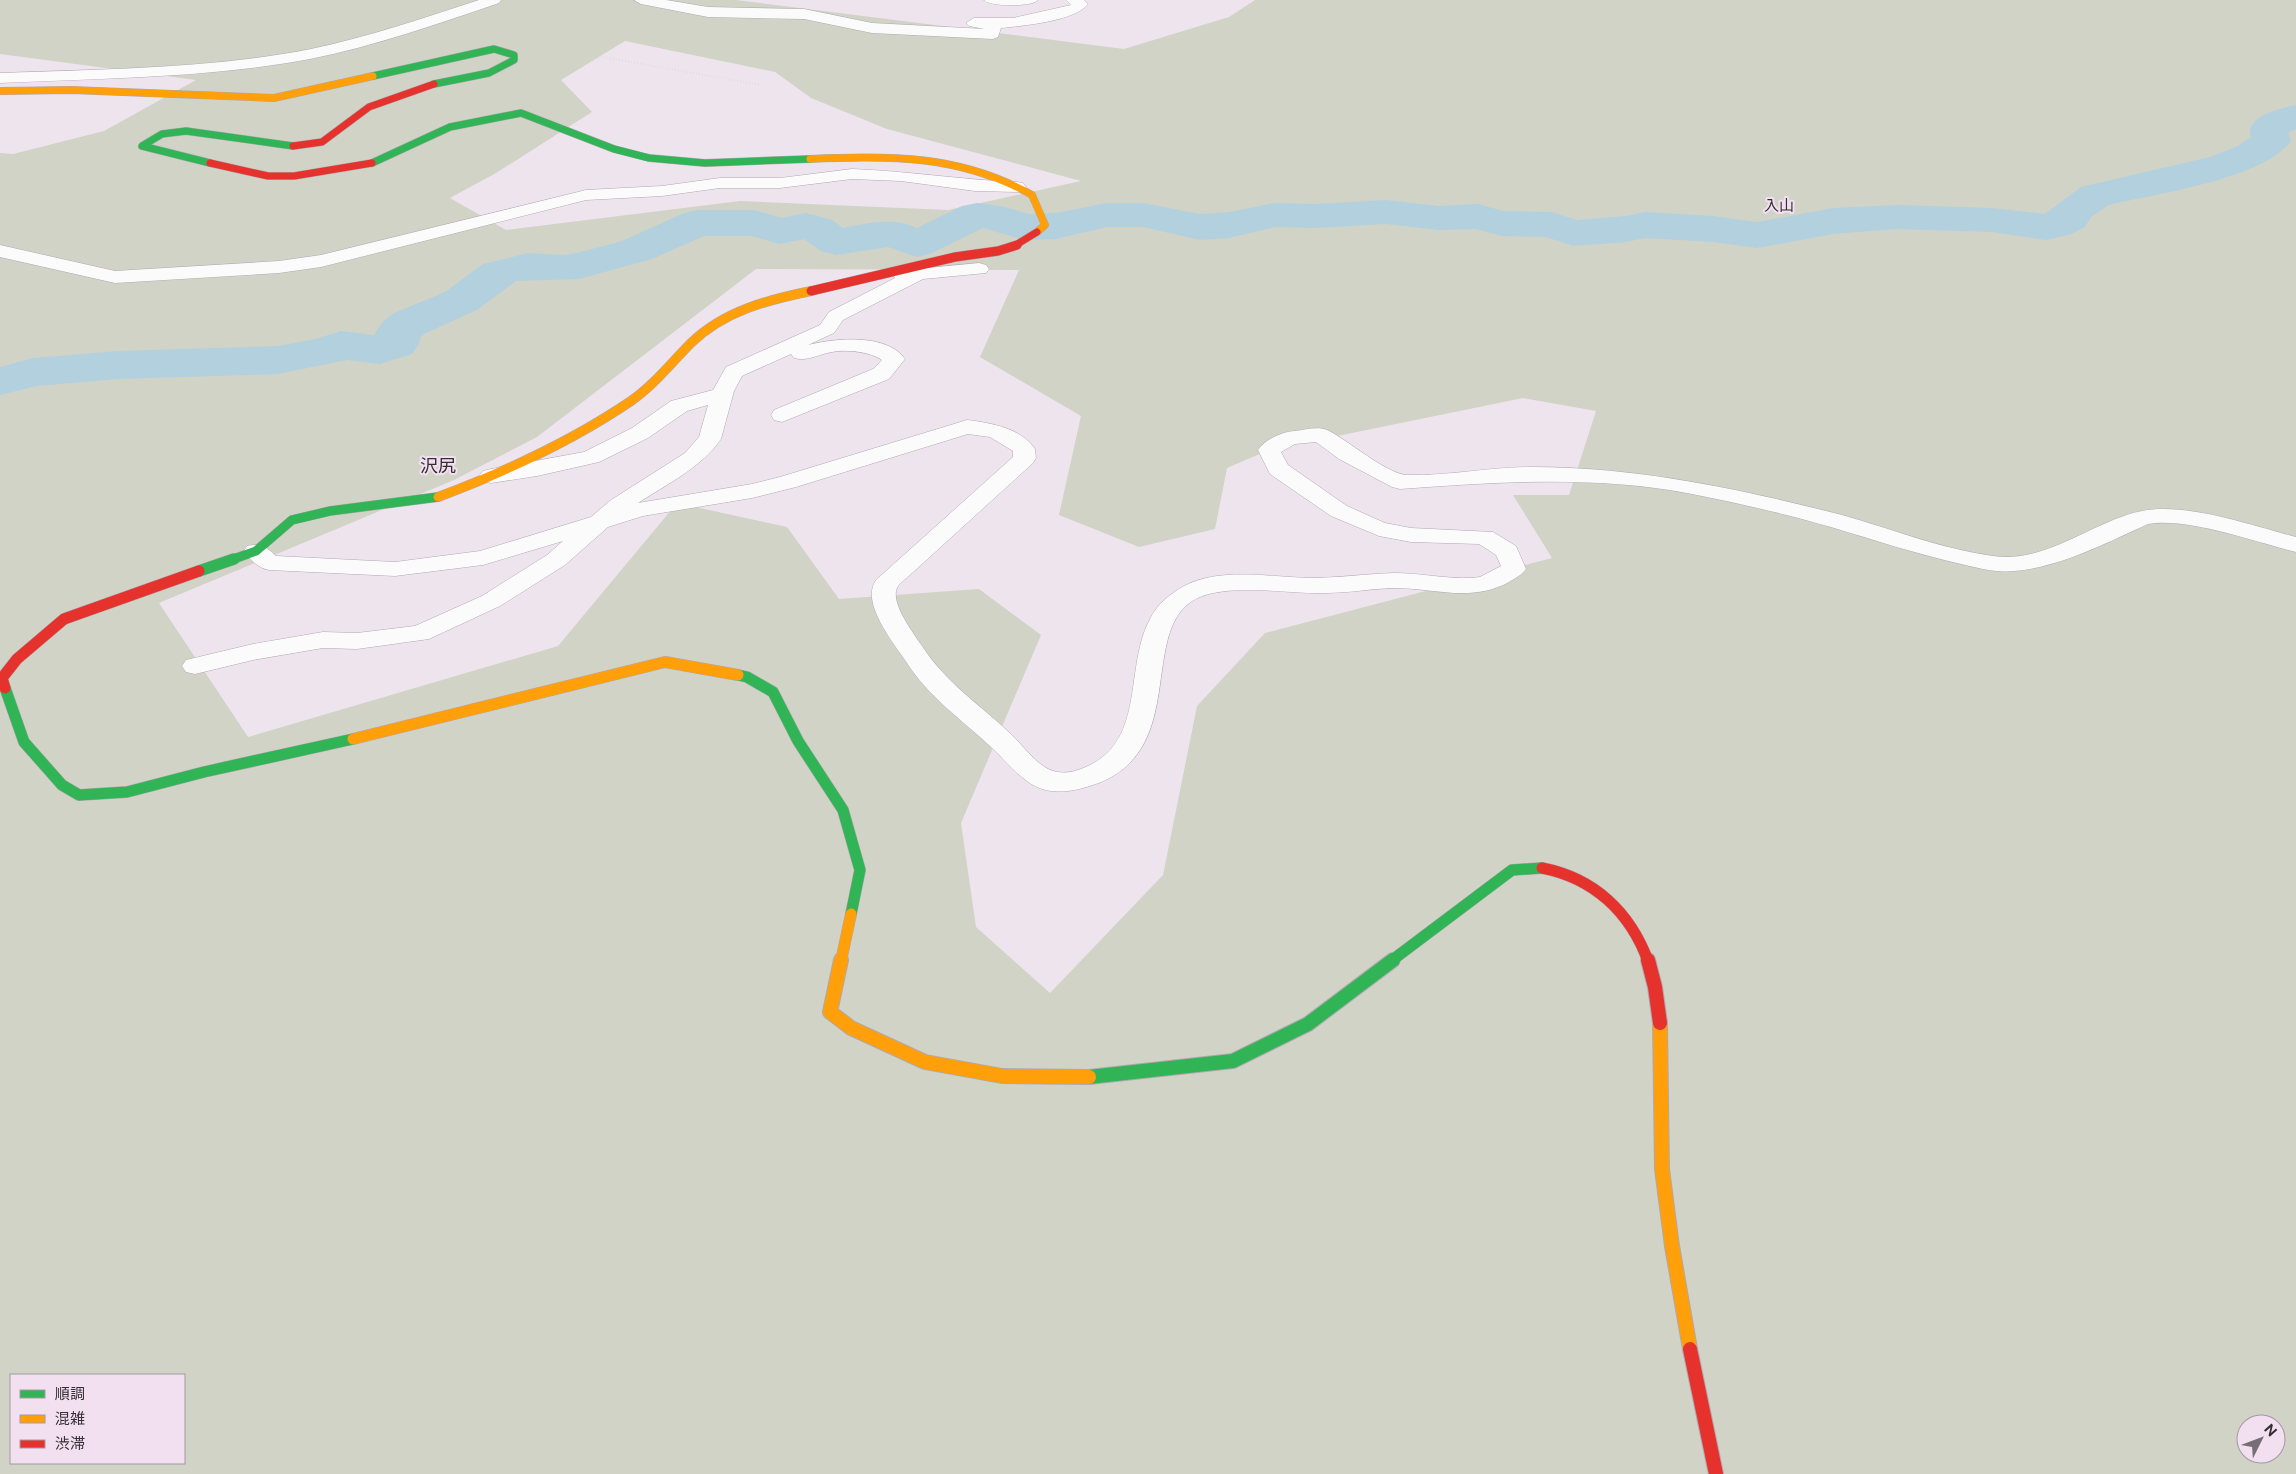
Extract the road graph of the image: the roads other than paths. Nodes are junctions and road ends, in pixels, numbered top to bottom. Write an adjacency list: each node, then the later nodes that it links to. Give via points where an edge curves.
1 (494, 0): 8 (street, via 351,45 309,54 238,63)
2 (641, 0): 7 (street, via 708,12 804,14 872,28 993,34)
3 (802, 0): 7 (street, via 908,19)
4 (991, 0): 5 (street)
5 (1031, 0)
6 (1072, 0): 7 (street, via 1080,4 1077,8 1030,21)
7 (993, 25)
8 (0, 78)
9 (0, 91): 10 (street, via 72,90 274,98 494,49 510,52 514,60 498,70 443,82 374,104 354,115 320,143 275,145 178,130 155,135 142,146 268,176 294,176 371,164 450,127 521,113 636,155 665,160 709,163 905,158 980,171)
10 (1017, 187): 11 (street, via 852,174 780,183 720,183 662,191 586,195 330,259 279,266 116,276); 14 (street, via 1032,195 1044,225 1020,245)
11 (0, 251)
12 (979, 269): 13 (street)
13 (920, 273): 14 (street); 15 (street, via 836,316 827,329)
14 (881, 276): 18 (street, via 763,301 724,317 700,335 633,400 574,435)
15 (752, 364): 16 (street, via 734,372); 17 (street, via 760,366 833,345 880,349 894,359 881,374)
16 (722, 394): 18 (street, via 679,406 640,433 591,457); 19 (street, via 710,439 693,458 619,505)
17 (782, 415)
18 (491, 476): 21 (street, via 434,498 330,511 292,520)
19 (599, 522): 20 (street, via 639,510 788,482 967,428 986,429 1016,440 1024,449 1025,458 896,575 886,585 884,595 886,608 932,678 1002,742 1024,767 1046,780 1062,782 1092,775 1126,752 1135,735 1148,690 1153,640 1160,621 1195,590 1240,584 1314,586 1400,581 1481,585 1514,569 1507,550 1484,537 1411,535 1379,529 1323,502 1278,469 1269,450 1290,438 1305,435 1320,435 1347,454 1400,482 1558,474 1691,487 1836,521 1924,548 1995,564 2043,558 2159,514 2221,524); 21 (street, via 483,558 395,569 269,563); 22 (street, via 556,560 491,601 420,633 357,641 323,640)
20 (2296, 545)
21 (256, 551): 23 (street, via 64,619 17,659 2,678 15,722 24,742 62,784 79,795 127,792 665,662 747,677 773,692 798,741 843,810 860,870 830,1012 851,1028 925,1062 1002,1076 1102,1077 1233,1061 1308,1024 1512,870 1549,869 1566,874 1595,890 1631,923 1652,968 1658,1003 1662,1168 1677,1280)
22 (194, 666)
23 (1716, 1474)

